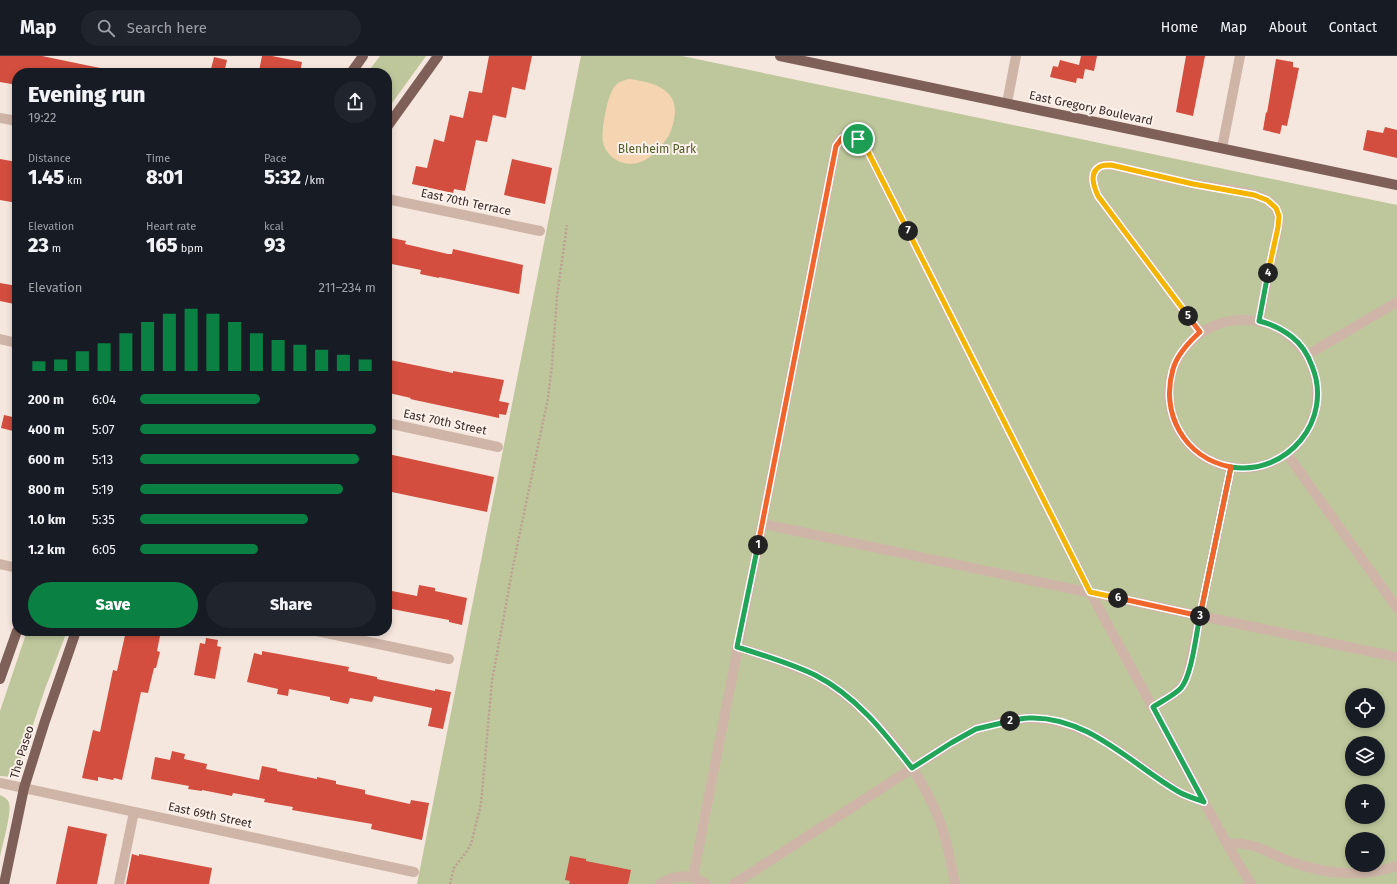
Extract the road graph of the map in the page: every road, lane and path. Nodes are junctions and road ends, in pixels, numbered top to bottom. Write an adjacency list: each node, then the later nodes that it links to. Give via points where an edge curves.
1 (363, 56): 7 (main road)
2 (438, 56): 11 (main road)
3 (780, 56): 6 (main road, East Gregory Boulevard)
4 (1016, 56): 8 (street)
5 (1240, 56): 12 (street)
6 (801, 58): 8 (main road, East Gregory Boulevard)
7 (355, 68)
8 (1007, 103): 12 (main road, East Gregory Boulevard)
9 (0, 118): 10 (street)
10 (12, 120)
11 (392, 120)
12 (1222, 148): 13 (main road, East Gregory Boulevard)
13 (1397, 185)
14 (392, 200): 16 (street, East 70th Terrace)
15 (567, 225): 52 (path, via 557,296 548,398 492,681 480,804 471,844 454,868)
16 (540, 231)
17 (1397, 302): 22 (street)
18 (1259, 321): 19 (street, via 1230,320); 19 (street, via 1278,227 1279,216 1276,208 1267,200 1254,195 1111,165 1101,166 1093,178 1098,196); 22 (street, via 1274,325 1293,337)
19 (1200, 332): 26 (street, via 1187,345 1173,367 1168,392 1171,414 1182,436 1196,452)
20 (0, 339): 21 (street)
21 (12, 342)
22 (1307, 355): 25 (street, via 1316,376 1316,413 1307,434)
23 (392, 424): 24 (street, East 70th Street)
24 (498, 447)
25 (1287, 454): 26 (street, via 1274,462 1259,466); 31 (street)
26 (1231, 467): 32 (street)
27 (763, 524): 30 (street); 30 (street, via 836,146 842,138 849,137 863,142); 36 (street)
28 (0, 564): 29 (street)
29 (12, 567)
30 (1090, 592): 32 (street); 40 (street)
31 (1397, 608)
32 (1200, 616): 37 (street); 40 (street, via 1188,673 1182,686)
33 (15, 636): 39 (main road)
34 (74, 636): 43 (main road, The Paseo, via 44,721)
35 (341, 636): 38 (street)
36 (737, 647): 41 (street, via 815,675 848,697 877,724); 49 (street)
37 (1397, 657)
38 (449, 659)
39 (0, 679)
40 (1153, 707): 44 (street)
41 (912, 768): 44 (street, via 976,729 1029,718 1049,720 1072,726 1103,740 1180,793); 55 (street); 56 (street, via 928,793 941,824)
42 (0, 783): 43 (street, East 69th Street)
43 (24, 788): 45 (street, East 69th Street); 50 (main road, The Paseo)
44 (1204, 802): 46 (street)
45 (134, 812): 48 (street, East 69th Street); 51 (street)
46 (1227, 844): 47 (street, via 1257,847 1290,861 1323,870 1353,874 1383,871); 57 (street)
47 (1397, 866)
48 (414, 872)
49 (693, 878): 53 (street, via 679,877); 54 (street)
50 (4, 884)
51 (119, 884)
52 (450, 884)
53 (660, 884)
54 (706, 884)
55 (734, 884)
56 (955, 884)
57 (1252, 884)

